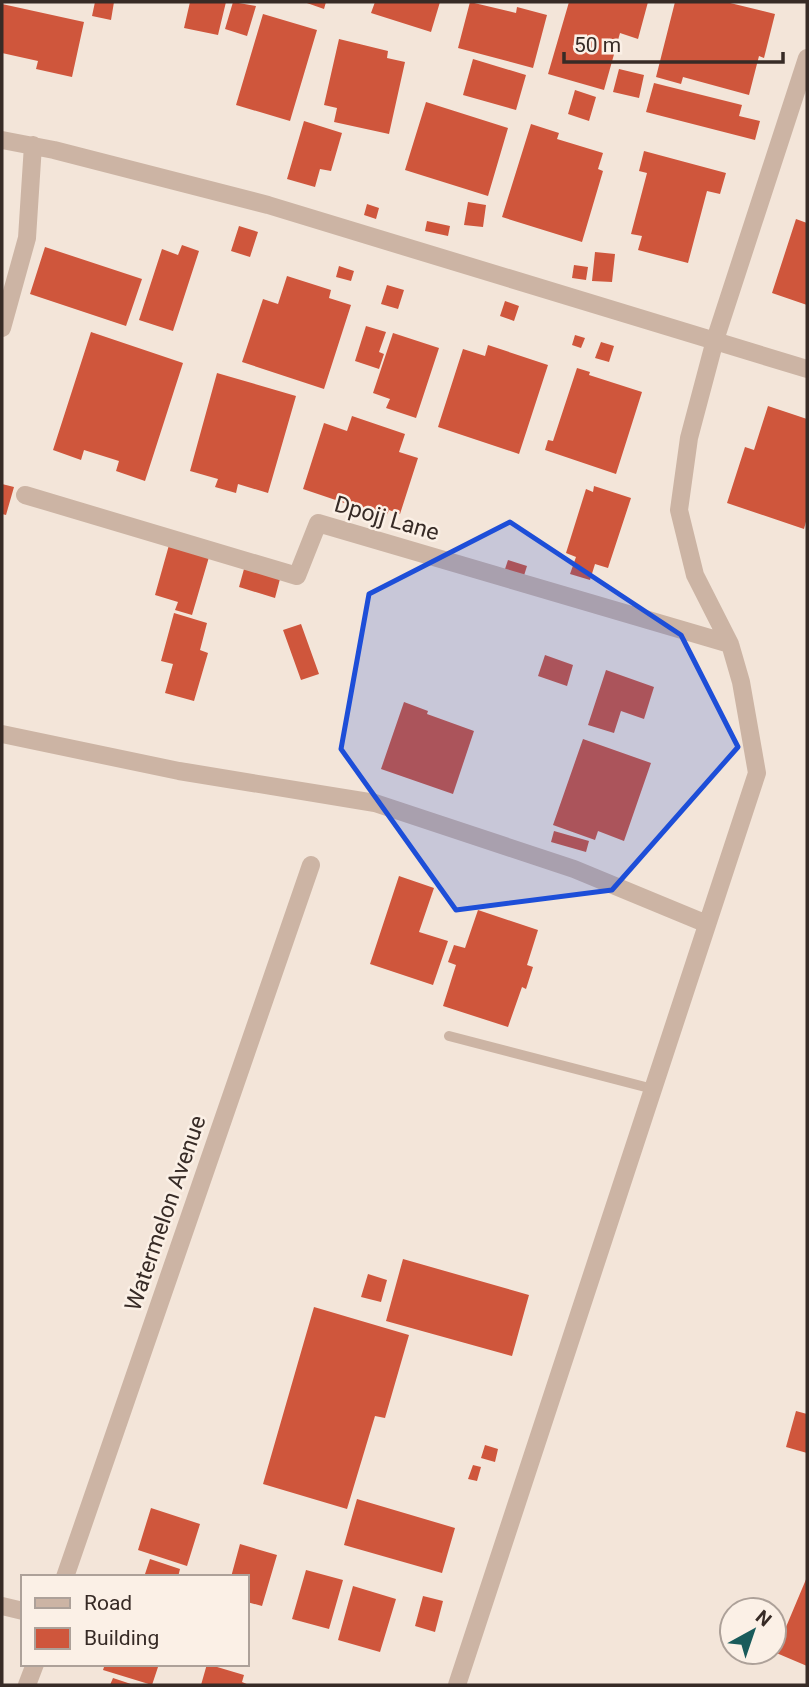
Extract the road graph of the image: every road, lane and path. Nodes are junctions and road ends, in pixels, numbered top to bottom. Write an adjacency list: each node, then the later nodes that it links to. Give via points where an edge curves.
1 (807, 58): 5 (street)
2 (2, 140): 3 (street)
3 (33, 145): 4 (street, via 27,237); 5 (street, via 268,205)
4 (2, 328)
5 (715, 340): 6 (street); 8 (street, via 689,438 679,510 695,575)
6 (807, 369)
7 (25, 495): 8 (street, Dpojj Lane, via 297,576 318,523)
8 (730, 644): 11 (street, via 757,772)
9 (2, 734): 11 (street, via 179,771 375,803 574,869)
10 (311, 865): 14 (street, Watermelon Avenue)
11 (707, 923): 13 (street)
12 (449, 1036): 13 (lane)
13 (653, 1089): 19 (street)
14 (66, 1575)
15 (2, 1606): 16 (street)
16 (21, 1611)
17 (34, 1666): 18 (street)
18 (27, 1685)
19 (457, 1685)

